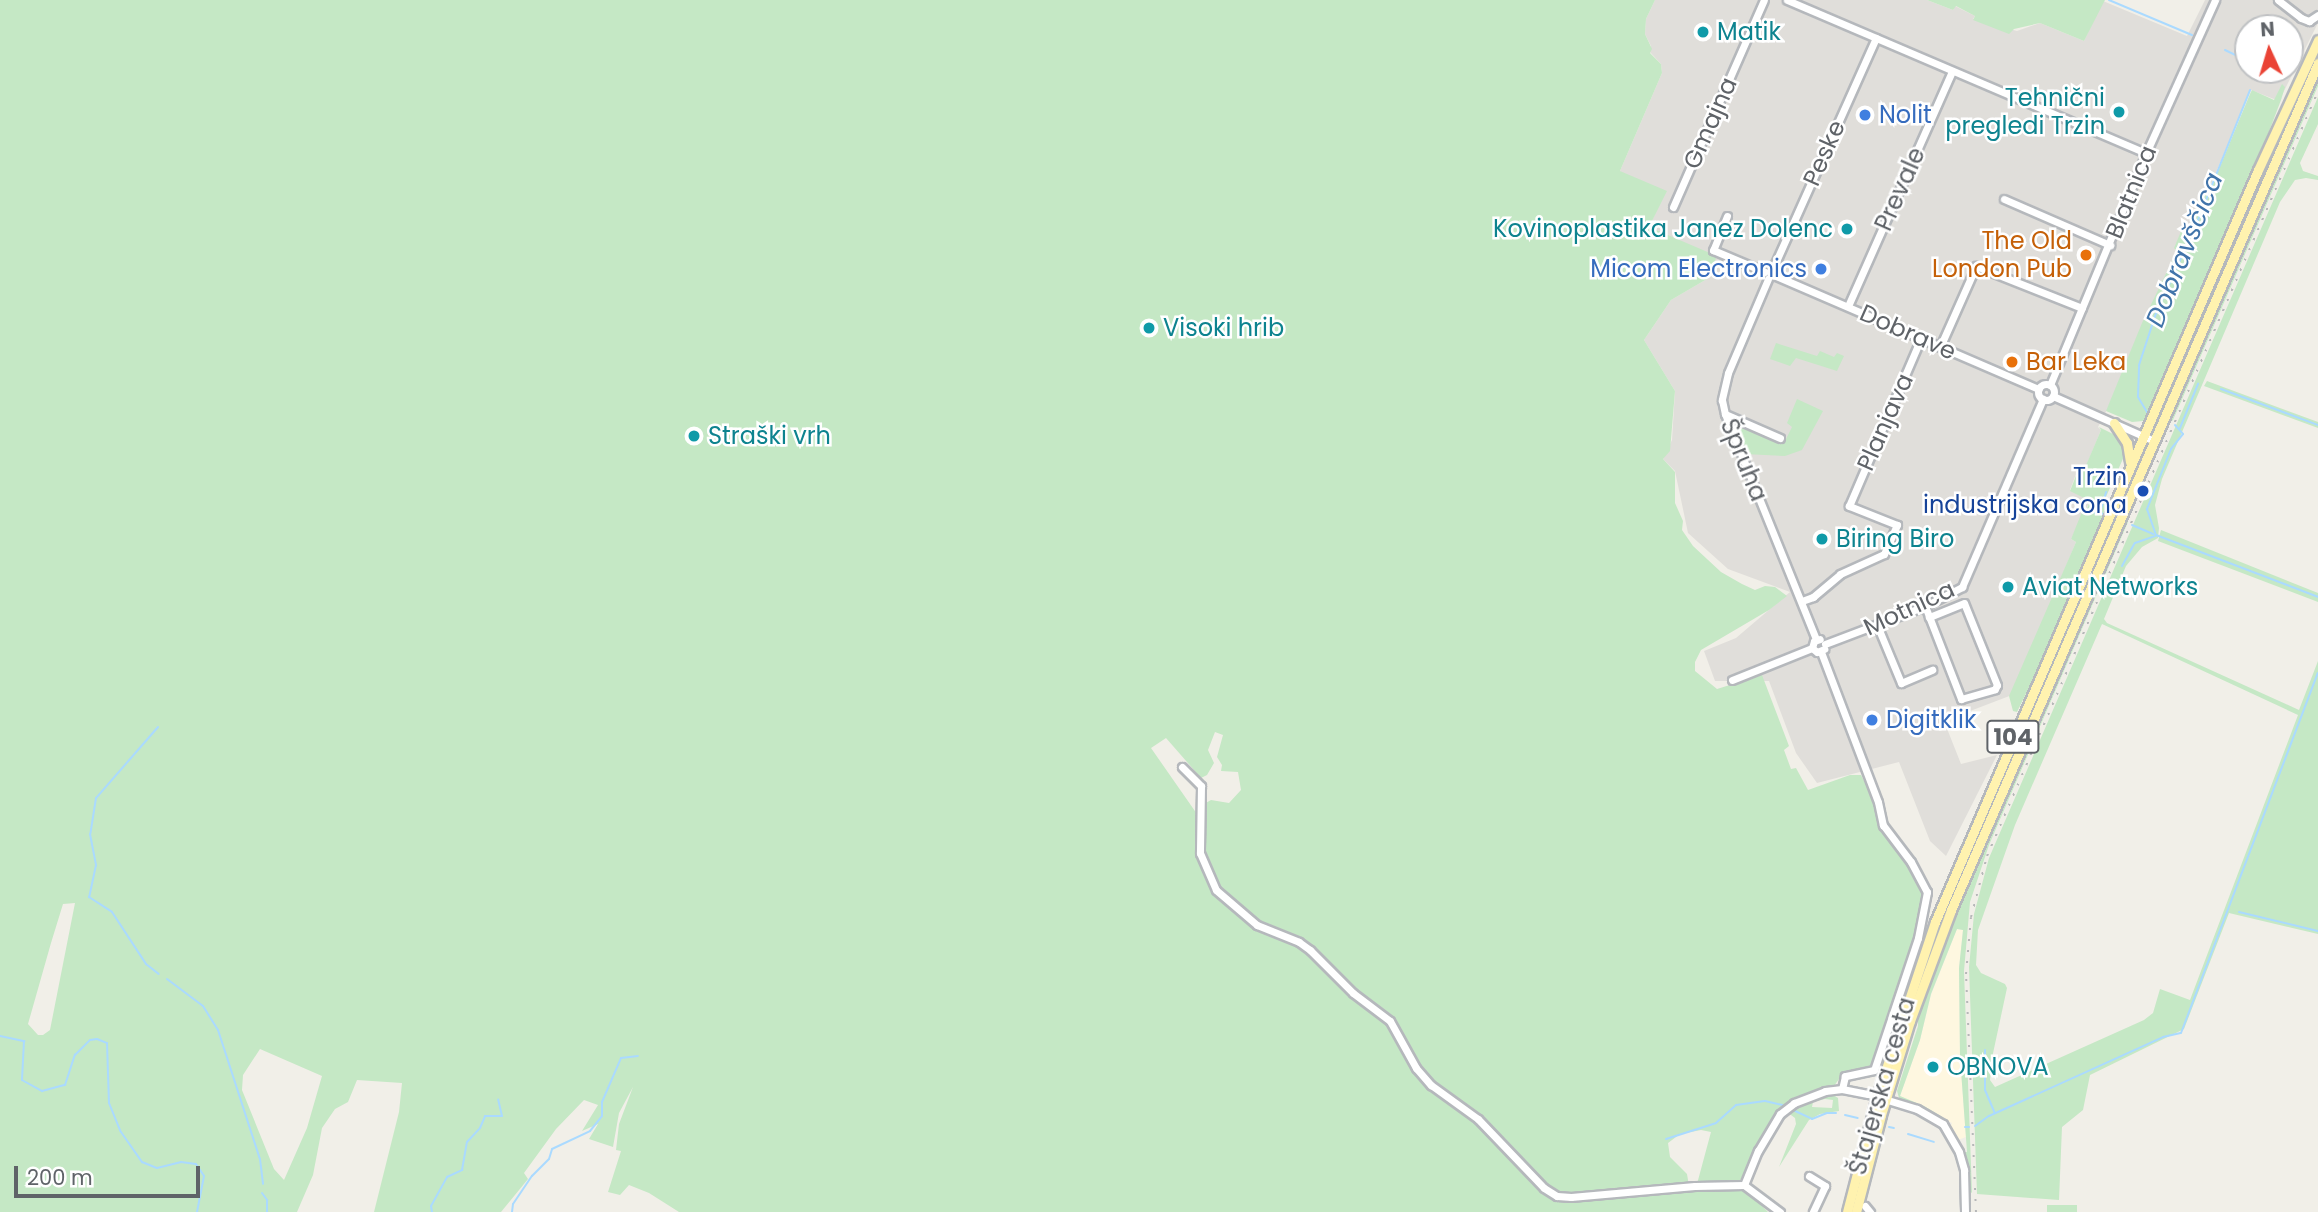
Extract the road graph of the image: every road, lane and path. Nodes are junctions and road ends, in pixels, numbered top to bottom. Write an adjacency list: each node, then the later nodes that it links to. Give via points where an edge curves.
1 (1764, 0): 12 (street, Gmajna)
2 (1787, 0): 6 (street)
3 (2215, 0): 10 (street, Blatnica)
4 (2278, 0): 5 (street, via 2309,21)
5 (2318, 15)
6 (1876, 38): 9 (street); 15 (street, Peske)
7 (2318, 40): 27 (main road, 104, via 2258,170)
8 (2318, 63): 27 (main road, 104)
9 (1952, 71): 10 (street); 16 (street, Prevale)
10 (2146, 153): 14 (street, Blatnica)
11 (2004, 199): 14 (street)
12 (1673, 207)
13 (1727, 216): 15 (street, Dobrave, via 1713,250)
14 (2110, 245): 17 (street, Blatnica)
15 (1771, 274): 16 (street, Dobrave); 24 (street, Špruha, via 1723,386)
16 (1848, 306): 18 (street, Dobrave)
17 (2082, 308): 19 (street, via 1976,266); 20 (street, Blatnica)
18 (1921, 338): 19 (street, Dobrave); 29 (street, Planjava, via 1849,506 1897,525 1884,554 1840,574)
19 (1941, 347): 21 (street, Dobrave)
20 (2050, 384): 21 (street); 22 (street)
21 (2039, 388): 23 (street)
22 (2053, 396): 23 (street); 25 (street)
23 (2043, 399): 30 (street, Motnica, via 1962,587)
24 (1725, 414): 26 (street); 29 (street, Špruha)
25 (2114, 423): 27 (street); 28 (main road, via 2129,447)
26 (1780, 438)
27 (2148, 438): 28 (main road, 104); 40 (main road, Štajerska cesta / 104, via 1931,963)
28 (2130, 465): 40 (main road, Štajerska cesta / 104, via 1920,961)
29 (1802, 601): 33 (street, Špruha)
30 (1925, 606): 31 (street); 32 (street, Motnica)
31 (1929, 617): 31 (street, via 1961,699 1995,689 1964,603)
32 (1877, 625): 35 (street, Motnica); 36 (street, via 1900,683)
33 (1816, 639): 34 (street); 35 (street)
34 (1812, 648): 35 (street); 37 (street)
35 (1823, 648): 39 (street, via 1883,825 1927,891 1918,938 1874,1070 1845,1076)
36 (1932, 670)
37 (1732, 680)
38 (1182, 767): 42 (street, via 1201,786 1200,853 1216,890 1256,925 1310,950 1353,993 1390,1021 1431,1085 1484,1124 1544,1188 1571,1198)
39 (1842, 1090): 40 (street); 42 (street, via 1808,1096 1780,1114)
40 (1881, 1098): 45 (main road, Štajerska cesta / 104); 46 (main road, Štajerska cesta / 104); 49 (street, via 1917,1109 1943,1124 1964,1170)
41 (1809, 1176): 44 (street, via 1825,1186)
42 (1744, 1185): 43 (street)
43 (1780, 1212)
44 (1813, 1212)
45 (1847, 1212)
46 (1856, 1212)
47 (1863, 1212): 48 (street, via 1865,1206)
48 (1870, 1212)
49 (1965, 1212)

